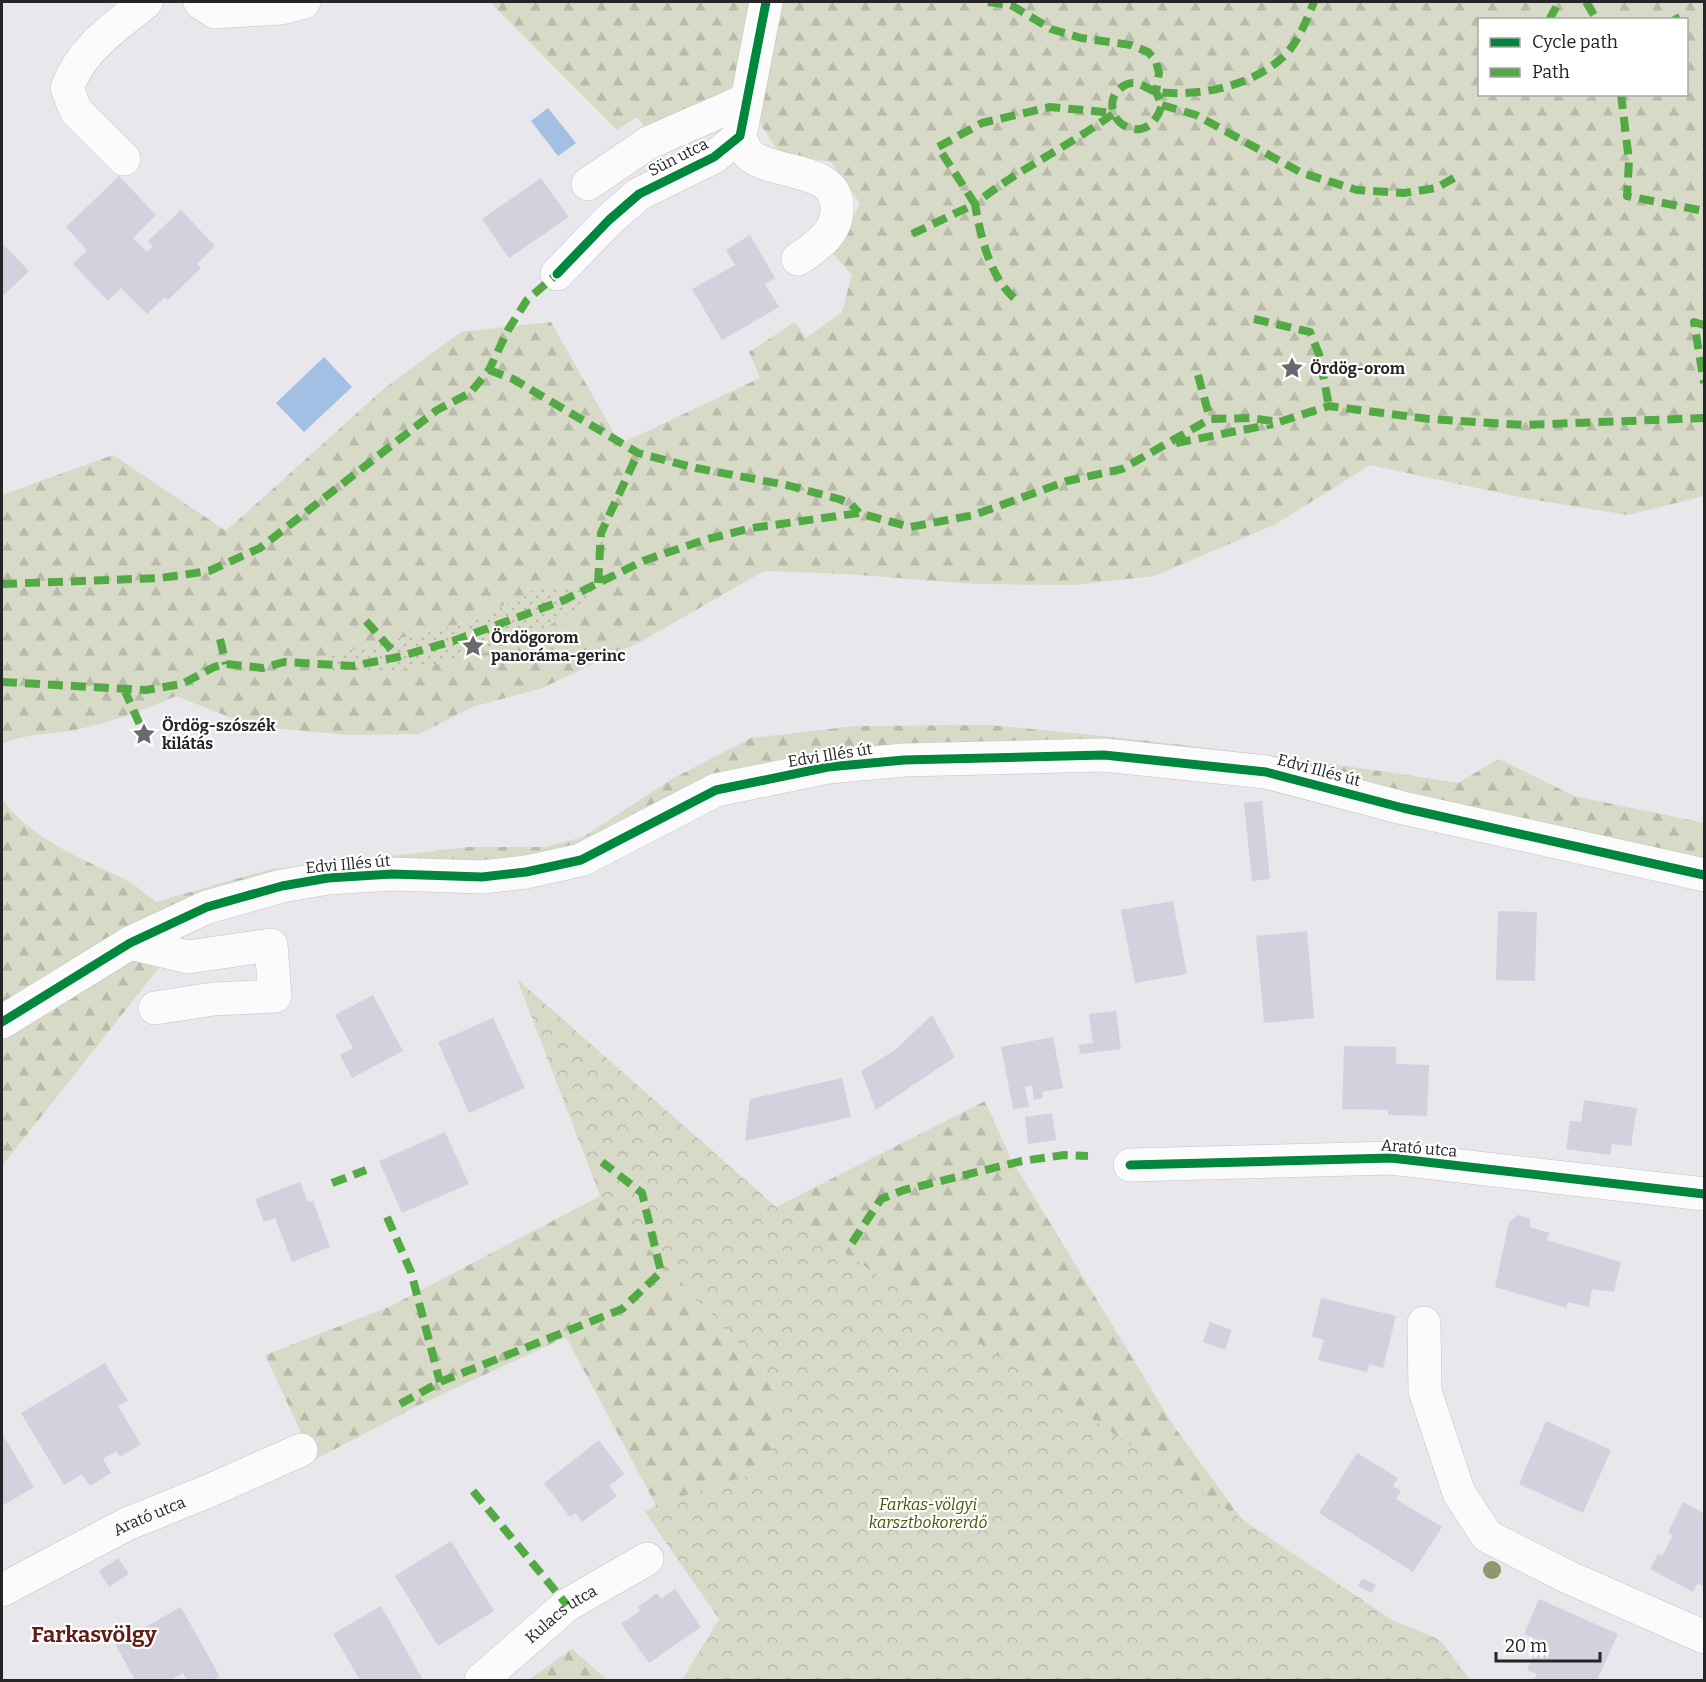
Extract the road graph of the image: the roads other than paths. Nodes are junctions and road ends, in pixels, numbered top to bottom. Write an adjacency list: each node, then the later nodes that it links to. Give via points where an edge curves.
1 (146, 2): 7 (street, via 101,38 75,67 67,88 76,111)
2 (200, 2): 3 (street, via 215,12 281,8)
3 (304, 2)
4 (766, 2): 5 (street)
5 (746, 100): 6 (street); 8 (street, via 648,143)
6 (740, 136): 9 (street, via 747,152 765,164 826,183 837,200 838,220 825,238); 10 (street, Sün utca, via 714,157 639,194)
7 (124, 159)
8 (588, 184)
9 (798, 259)
10 (556, 274)
11 (1704, 875): 12 (street, Edvi Illés út, via 1403,808 1266,772 1104,755 904,760 828,767 716,790 581,860 482,877 392,874 282,886 207,907)
12 (130, 943): 13 (street, via 188,957 271,945 275,996 213,999); 14 (street, Edvi Illés út)
13 (155, 1008)
14 (2, 1022)
15 (1130, 1165): 16 (street, Arató utca, via 1391,1158)
16 (1704, 1194)
17 (1424, 1323): 21 (street, via 1425,1391 1459,1493 1487,1536)
18 (301, 1450): 20 (street, Arató utca, via 127,1524)
19 (647, 1559): 22 (street, Kulacs utca, via 567,1605 540,1644)
20 (2, 1590)
21 (1704, 1637)
22 (481, 1680)

